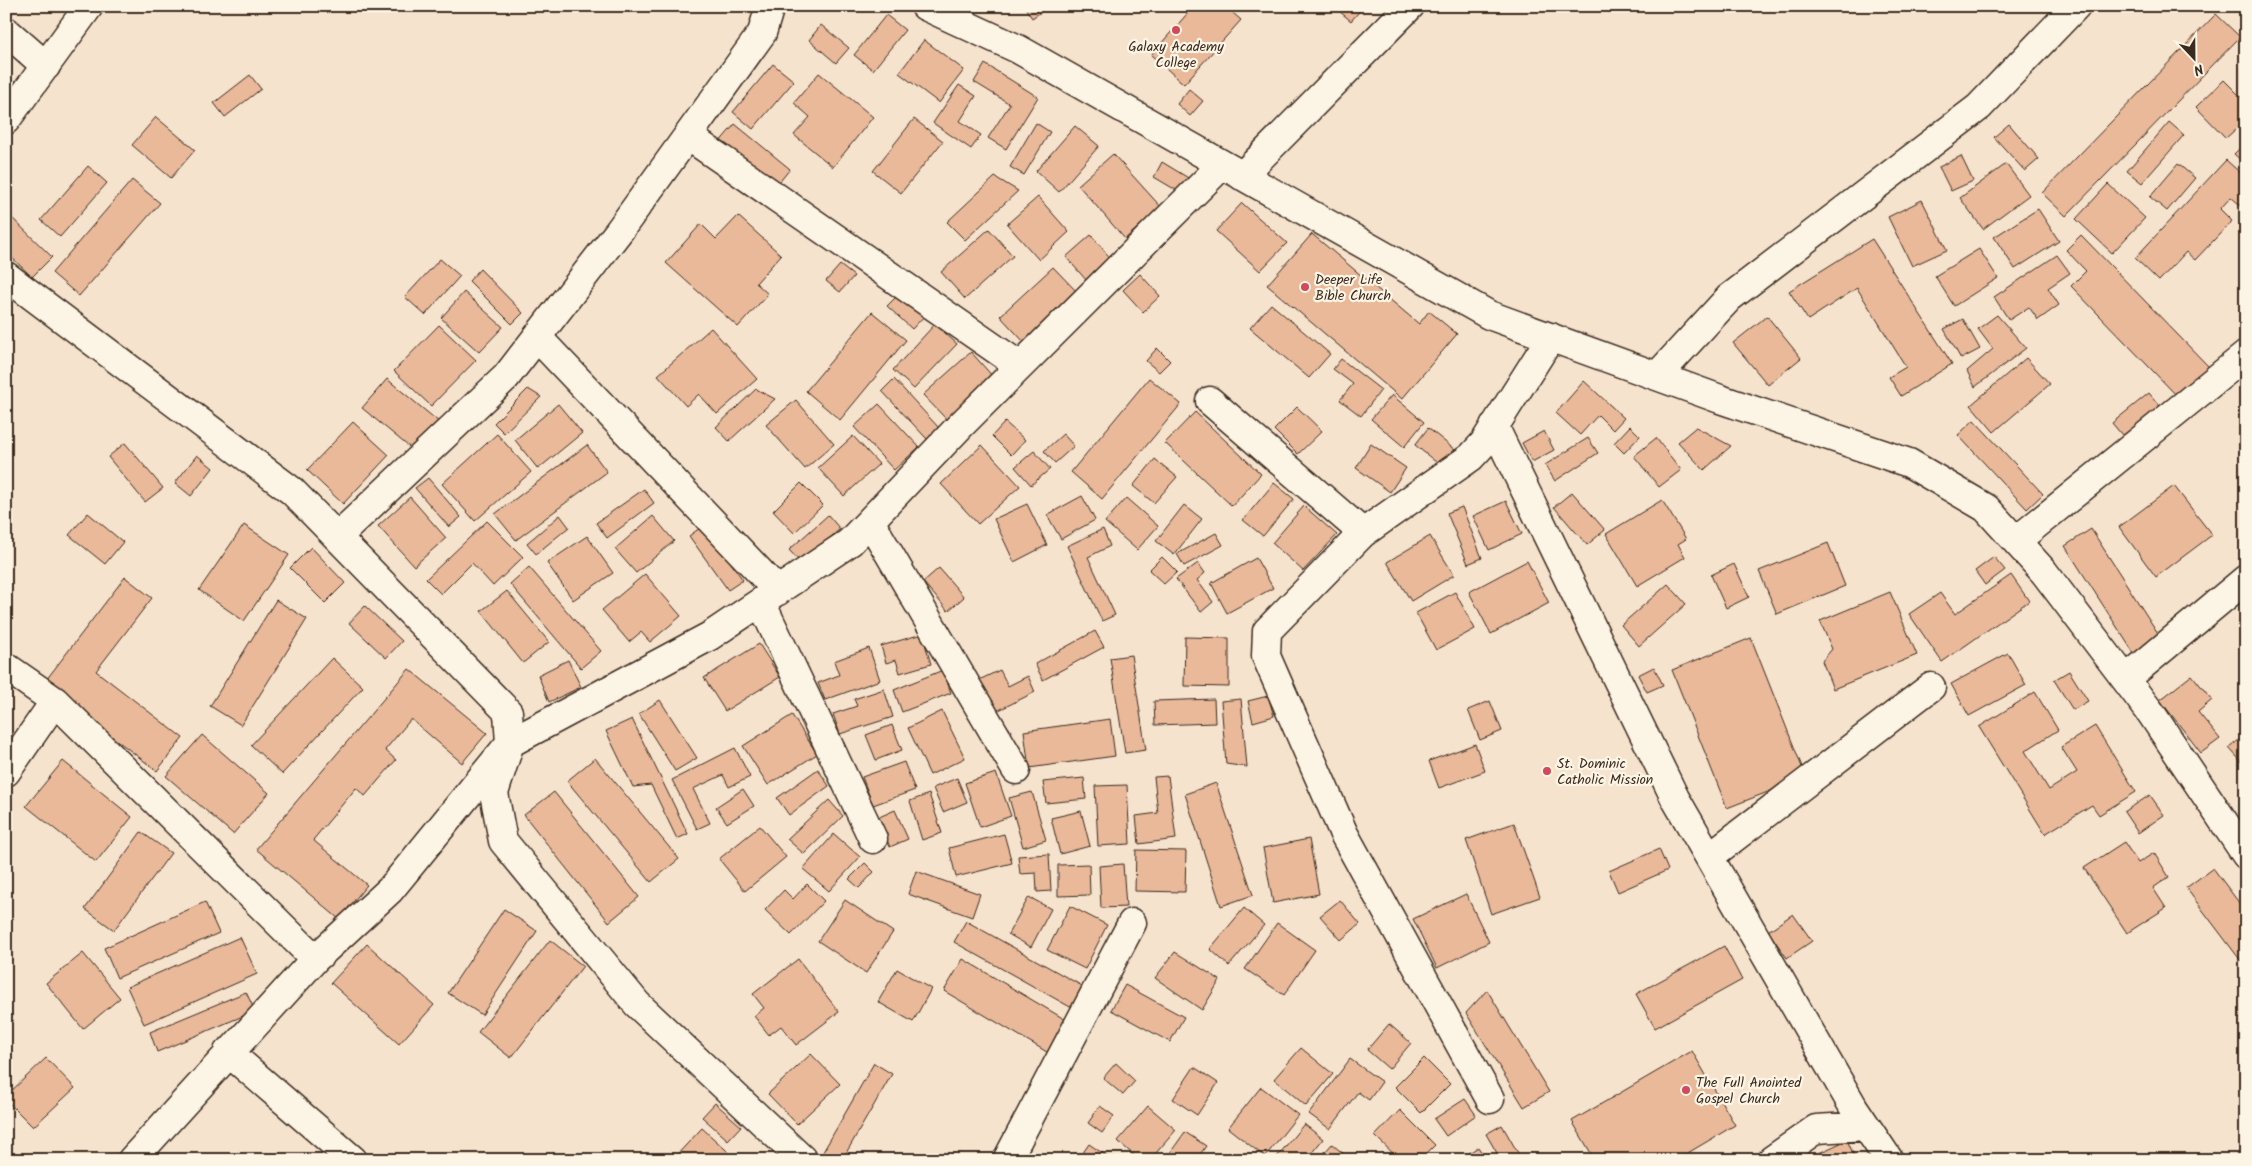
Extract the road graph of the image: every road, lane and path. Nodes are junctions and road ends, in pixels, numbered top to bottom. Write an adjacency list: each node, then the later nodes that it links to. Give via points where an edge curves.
1 (89, 6): 7 (street)
2 (770, 6): 9 (street, via 762,33)
3 (925, 6): 10 (street, via 1018,49)
4 (1410, 6): 10 (street)
5 (2076, 6): 16 (street, via 1979,107 1729,298)
6 (6, 31): 7 (street)
7 (46, 66): 8 (street)
8 (6, 120)
9 (688, 136): 12 (street); 15 (street)
10 (1232, 170): 13 (street, via 1489,315); 15 (street)
11 (6, 276): 21 (street, via 292,491)
12 (537, 337): 21 (street, via 506,377); 24 (street)
13 (1551, 337): 16 (street); 18 (street)
14 (2246, 355): 22 (street)
15 (1020, 366): 19 (street)
16 (1657, 376): 22 (street, via 1909,463 1986,508)
17 (1210, 401): 20 (street)
18 (1494, 426): 20 (street, via 1471,457); 34 (street, via 1675,798)
19 (870, 521): 24 (street, via 850,542); 30 (street)
20 (1363, 534): 38 (street, via 1267,631 1266,656 1344,834)
21 (337, 537): 29 (street, via 508,712)
22 (2016, 541): 26 (street, via 2044,572)
23 (2246, 579): 26 (street)
24 (770, 596): 29 (street, via 710,636); 32 (street)
25 (6, 667): 28 (street)
26 (2126, 679): 33 (street)
27 (1931, 687): 34 (street)
28 (55, 701): 31 (street); 36 (street)
29 (510, 743): 36 (street, via 390,890); 42 (street, via 494,793 502,842 638,1004)
30 (1016, 770)
31 (6, 772)
32 (873, 839)
33 (2246, 855)
34 (1709, 857): 39 (street)
35 (1132, 923): 43 (street)
36 (315, 959): 37 (street)
37 (228, 1052): 40 (street); 41 (street)
38 (1490, 1100)
39 (1866, 1126): 44 (street, via 1816,1129); 45 (street)
40 (132, 1160)
41 (353, 1160)
42 (803, 1160)
43 (1007, 1160)
44 (1772, 1160)
45 (1889, 1160)

